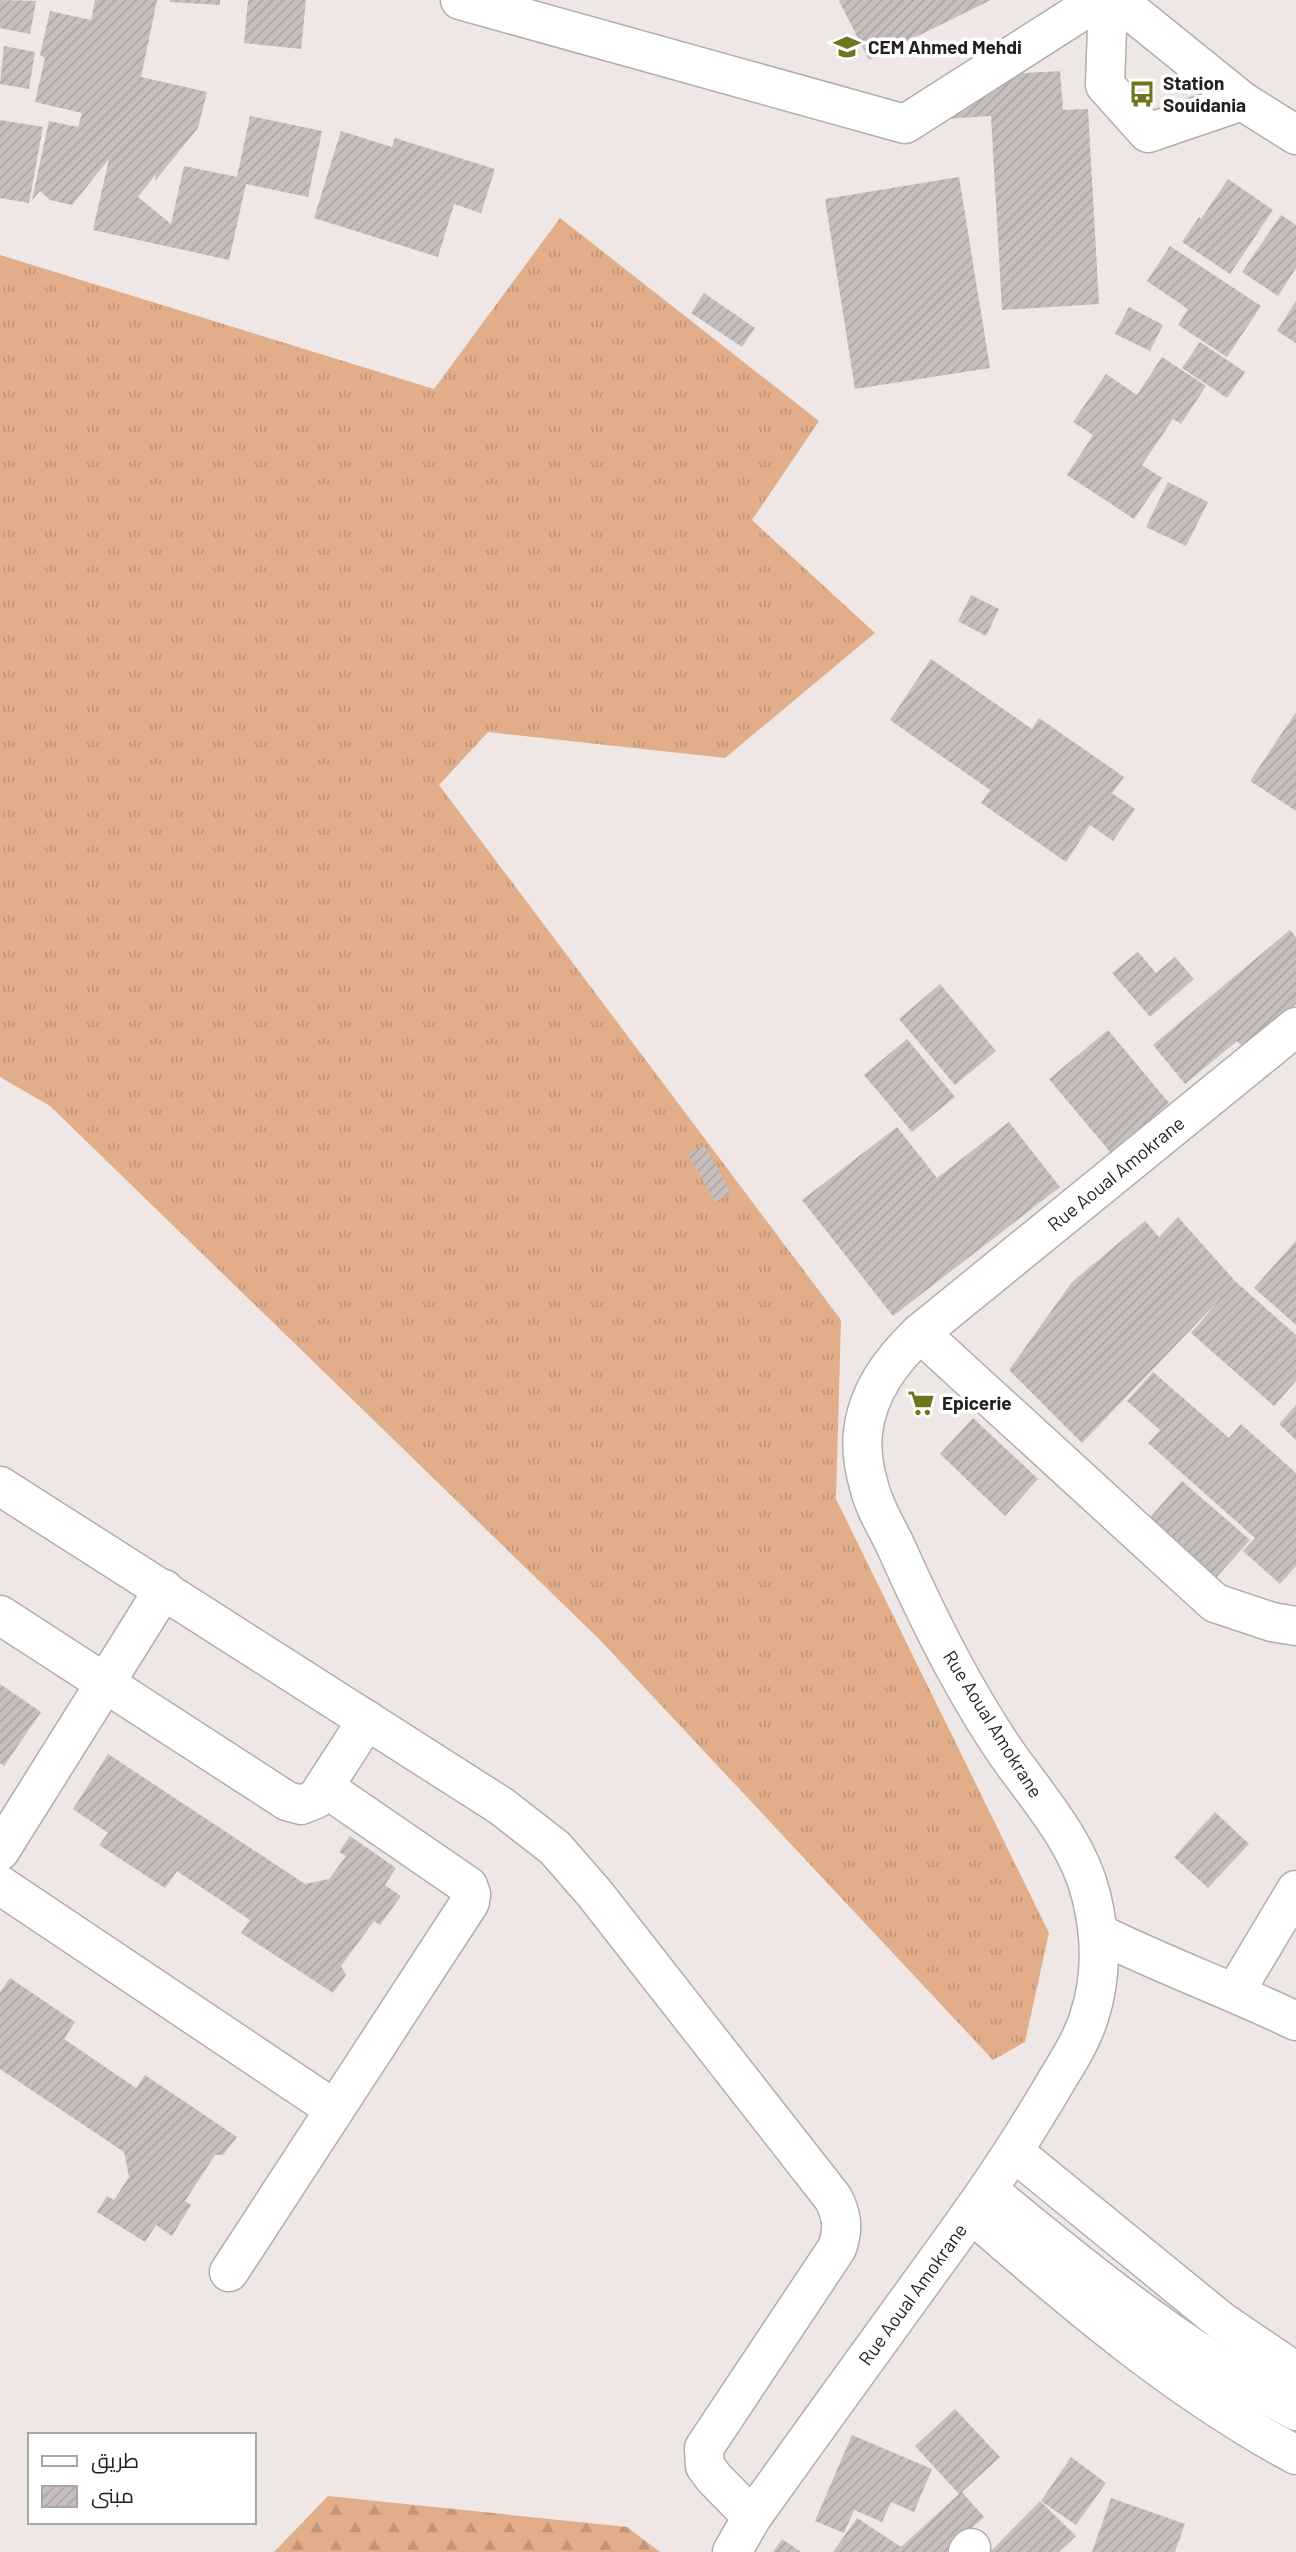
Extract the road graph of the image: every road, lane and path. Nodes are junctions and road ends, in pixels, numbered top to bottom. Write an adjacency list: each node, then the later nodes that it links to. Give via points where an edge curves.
1 (460, 0): 2 (street, via 905,124)
2 (1099, 0)
3 (1108, 0): 5 (street, via 1105,85 1148,133)
4 (1117, 0): 5 (street)
5 (1242, 101): 6 (street)
6 (1296, 135)
7 (1296, 1027): 8 (street, Rue Aoual Amokrane)
8 (920, 1333): 12 (street, via 1215,1603); 19 (street, Rue Aoual Amokrane, via 887,1369 869,1404 863,1433 870,1490 959,1675 1076,1856 1091,1893)
9 (0, 1486): 10 (street)
10 (164, 1589): 13 (street); 14 (street)
11 (0, 1615): 13 (street)
12 (1296, 1626)
13 (104, 1684): 15 (street, via 287,1801 301,1805 316,1799); 16 (street)
14 (367, 1720): 15 (street); 29 (street, via 501,1806 555,1848 596,1894 839,2210 842,2235 837,2248 705,2448 705,2466)
15 (324, 1787): 22 (street, via 468,1886 471,1894)
16 (0, 1851)
17 (0, 1885): 22 (street)
18 (1296, 1890): 20 (street)
19 (1098, 1933): 20 (street); 23 (street, Rue Aoual Amokrane, via 1099,1961 1090,2016)
20 (1235, 1992): 21 (street)
21 (1296, 2021)
22 (334, 2109): 25 (street)
23 (1014, 2152): 24 (street, Rue Aoual Amokrane); 26 (street, via 1221,2321)
24 (979, 2202): 27 (street, via 1167,2332); 28 (street, via 1072,2301 1239,2423); 29 (street, Rue Aoual Amokrane)
25 (229, 2272)
26 (1296, 2372)
27 (1296, 2411)
28 (1296, 2455)
29 (752, 2517): 30 (street, Rue Aoual Amokrane)
30 (732, 2552)

